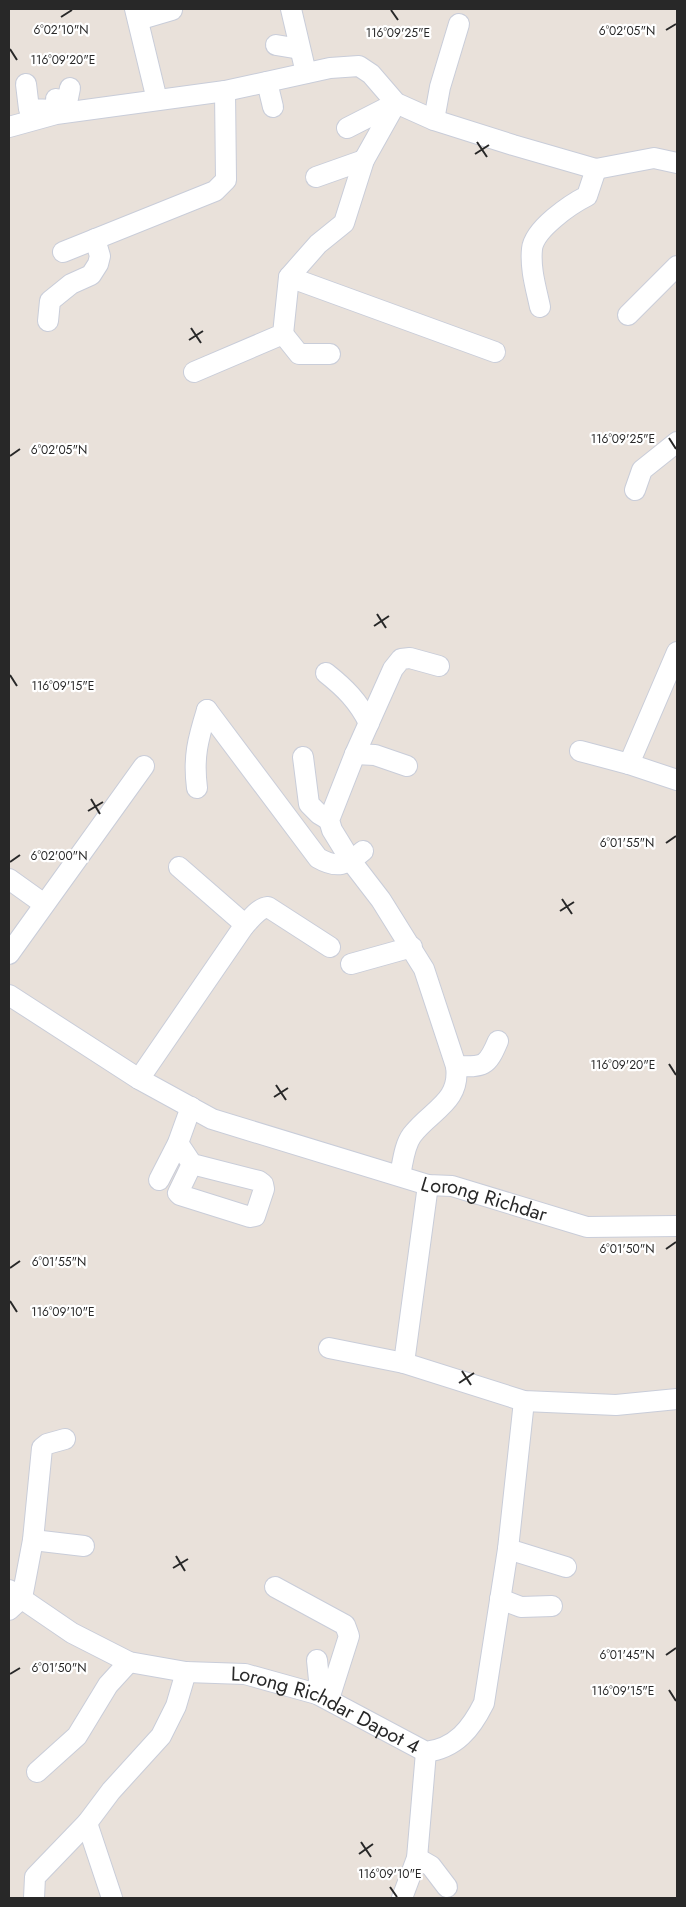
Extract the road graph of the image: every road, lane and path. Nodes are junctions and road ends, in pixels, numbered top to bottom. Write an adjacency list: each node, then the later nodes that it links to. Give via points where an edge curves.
1 (290, 9): 6 (street)
2 (172, 10): 3 (street)
3 (136, 14): 11 (street)
4 (459, 24): 15 (street, via 440,87)
5 (276, 44): 6 (street)
6 (300, 50): 7 (street)
7 (306, 73): 8 (street); 13 (street, via 359,66 371,74)
8 (267, 82): 10 (street); 14 (street)
9 (26, 84): 12 (street, via 29,109)
10 (225, 91): 11 (street); 22 (street, via 226,180 215,191)
11 (157, 100): 12 (street)
12 (60, 102): 16 (street)
13 (396, 103): 15 (street); 17 (street); 18 (street)
14 (273, 106)
15 (434, 120): 20 (street)
16 (9, 127)
17 (347, 128)
18 (364, 160): 21 (street); 25 (street, via 344,223 318,244)
19 (677, 162): 20 (street, via 654,158)
20 (596, 170): 26 (street, via 588,196 570,204 552,219 532,246 532,270)
21 (316, 177)
22 (95, 239): 23 (street); 28 (street, via 100,256 98,264 91,275 71,284 50,301)
23 (62, 252)
24 (677, 266): 27 (street)
25 (289, 277): 29 (street); 30 (street)
26 (540, 307)
27 (628, 315)
28 (48, 321)
29 (283, 334): 31 (street, via 299,354); 32 (street)
30 (495, 352)
31 (330, 354)
32 (194, 372)
33 (677, 442): 34 (street, via 642,470)
34 (635, 490)
35 (677, 652): 42 (street)
36 (439, 666): 38 (street, via 410,658 401,659)
37 (326, 673): 38 (street, via 346,688)
38 (369, 723): 40 (street)
39 (580, 751): 42 (street)
40 (355, 754): 44 (street, via 375,755); 47 (street)
41 (303, 757): 47 (street, via 309,804)
42 (629, 764): 45 (street)
43 (144, 766): 51 (street)
44 (407, 766)
45 (677, 780)
46 (197, 788): 48 (street, via 195,749 207,710 318,858 328,864 339,865)
47 (329, 820): 48 (street, via 332,830)
48 (357, 856): 54 (street, via 387,895)
49 (178, 867): 52 (street)
50 (9, 879): 51 (street)
51 (44, 904): 55 (street)
52 (244, 926): 53 (street, via 256,913 268,907); 60 (street)
53 (330, 947)
54 (412, 947): 56 (street); 59 (street, via 424,969)
55 (9, 954)
56 (351, 964)
57 (9, 995): 60 (street)
58 (498, 1041): 59 (street, via 489,1060 478,1066)
59 (456, 1066): 63 (street, via 458,1078 453,1094 412,1135 405,1149)
60 (139, 1079): 61 (street)
61 (191, 1107): 62 (street); 63 (street, via 212,1119)
62 (178, 1143): 62 (street, via 163,1173 192,1164)
63 (400, 1176): 64 (street)
64 (428, 1185): 65 (street, Lorong Richdar, via 452,1186 587,1227); 66 (street, Lorong Richdar, via 443,1198 581,1235); 68 (street)
65 (677, 1226)
66 (677, 1233)
67 (329, 1348): 68 (street)
68 (404, 1362): 70 (street)
69 (677, 1399): 70 (street, via 616,1405)
70 (524, 1400): 74 (street, Lorong Richdar Dapot 4)
71 (65, 1439): 72 (street, via 42,1448)
72 (32, 1540): 73 (street); 78 (street)
73 (84, 1546)
74 (508, 1549): 75 (street); 79 (street, Lorong Richdar Dapot 4)
75 (566, 1567)
76 (9, 1573): 78 (street)
77 (275, 1587): 84 (street, via 348,1630 350,1636)
78 (13, 1599): 82 (street, Lorong Richdar Dapot 4)
79 (500, 1599): 80 (street, via 521,1607); 85 (street, Lorong Richdar Dapot 4, via 484,1703 474,1724 460,1739)
80 (552, 1606)
81 (317, 1660): 84 (street)
82 (129, 1662): 83 (street, Lorong Richdar Dapot 4); 86 (street, via 108,1686 78,1736)
83 (186, 1672): 84 (street, Lorong Richdar Dapot 4, via 245,1674); 87 (street, via 176,1706 160,1736)
84 (323, 1697): 85 (street, Lorong Richdar Dapot 4)
85 (426, 1752): 88 (street)
86 (37, 1772)
87 (86, 1823): 90 (street, via 35,1878); 91 (street)
88 (417, 1858): 89 (street, via 431,1866); 92 (street)
89 (447, 1887)
90 (34, 1898)
91 (112, 1898)
92 (402, 1898)

